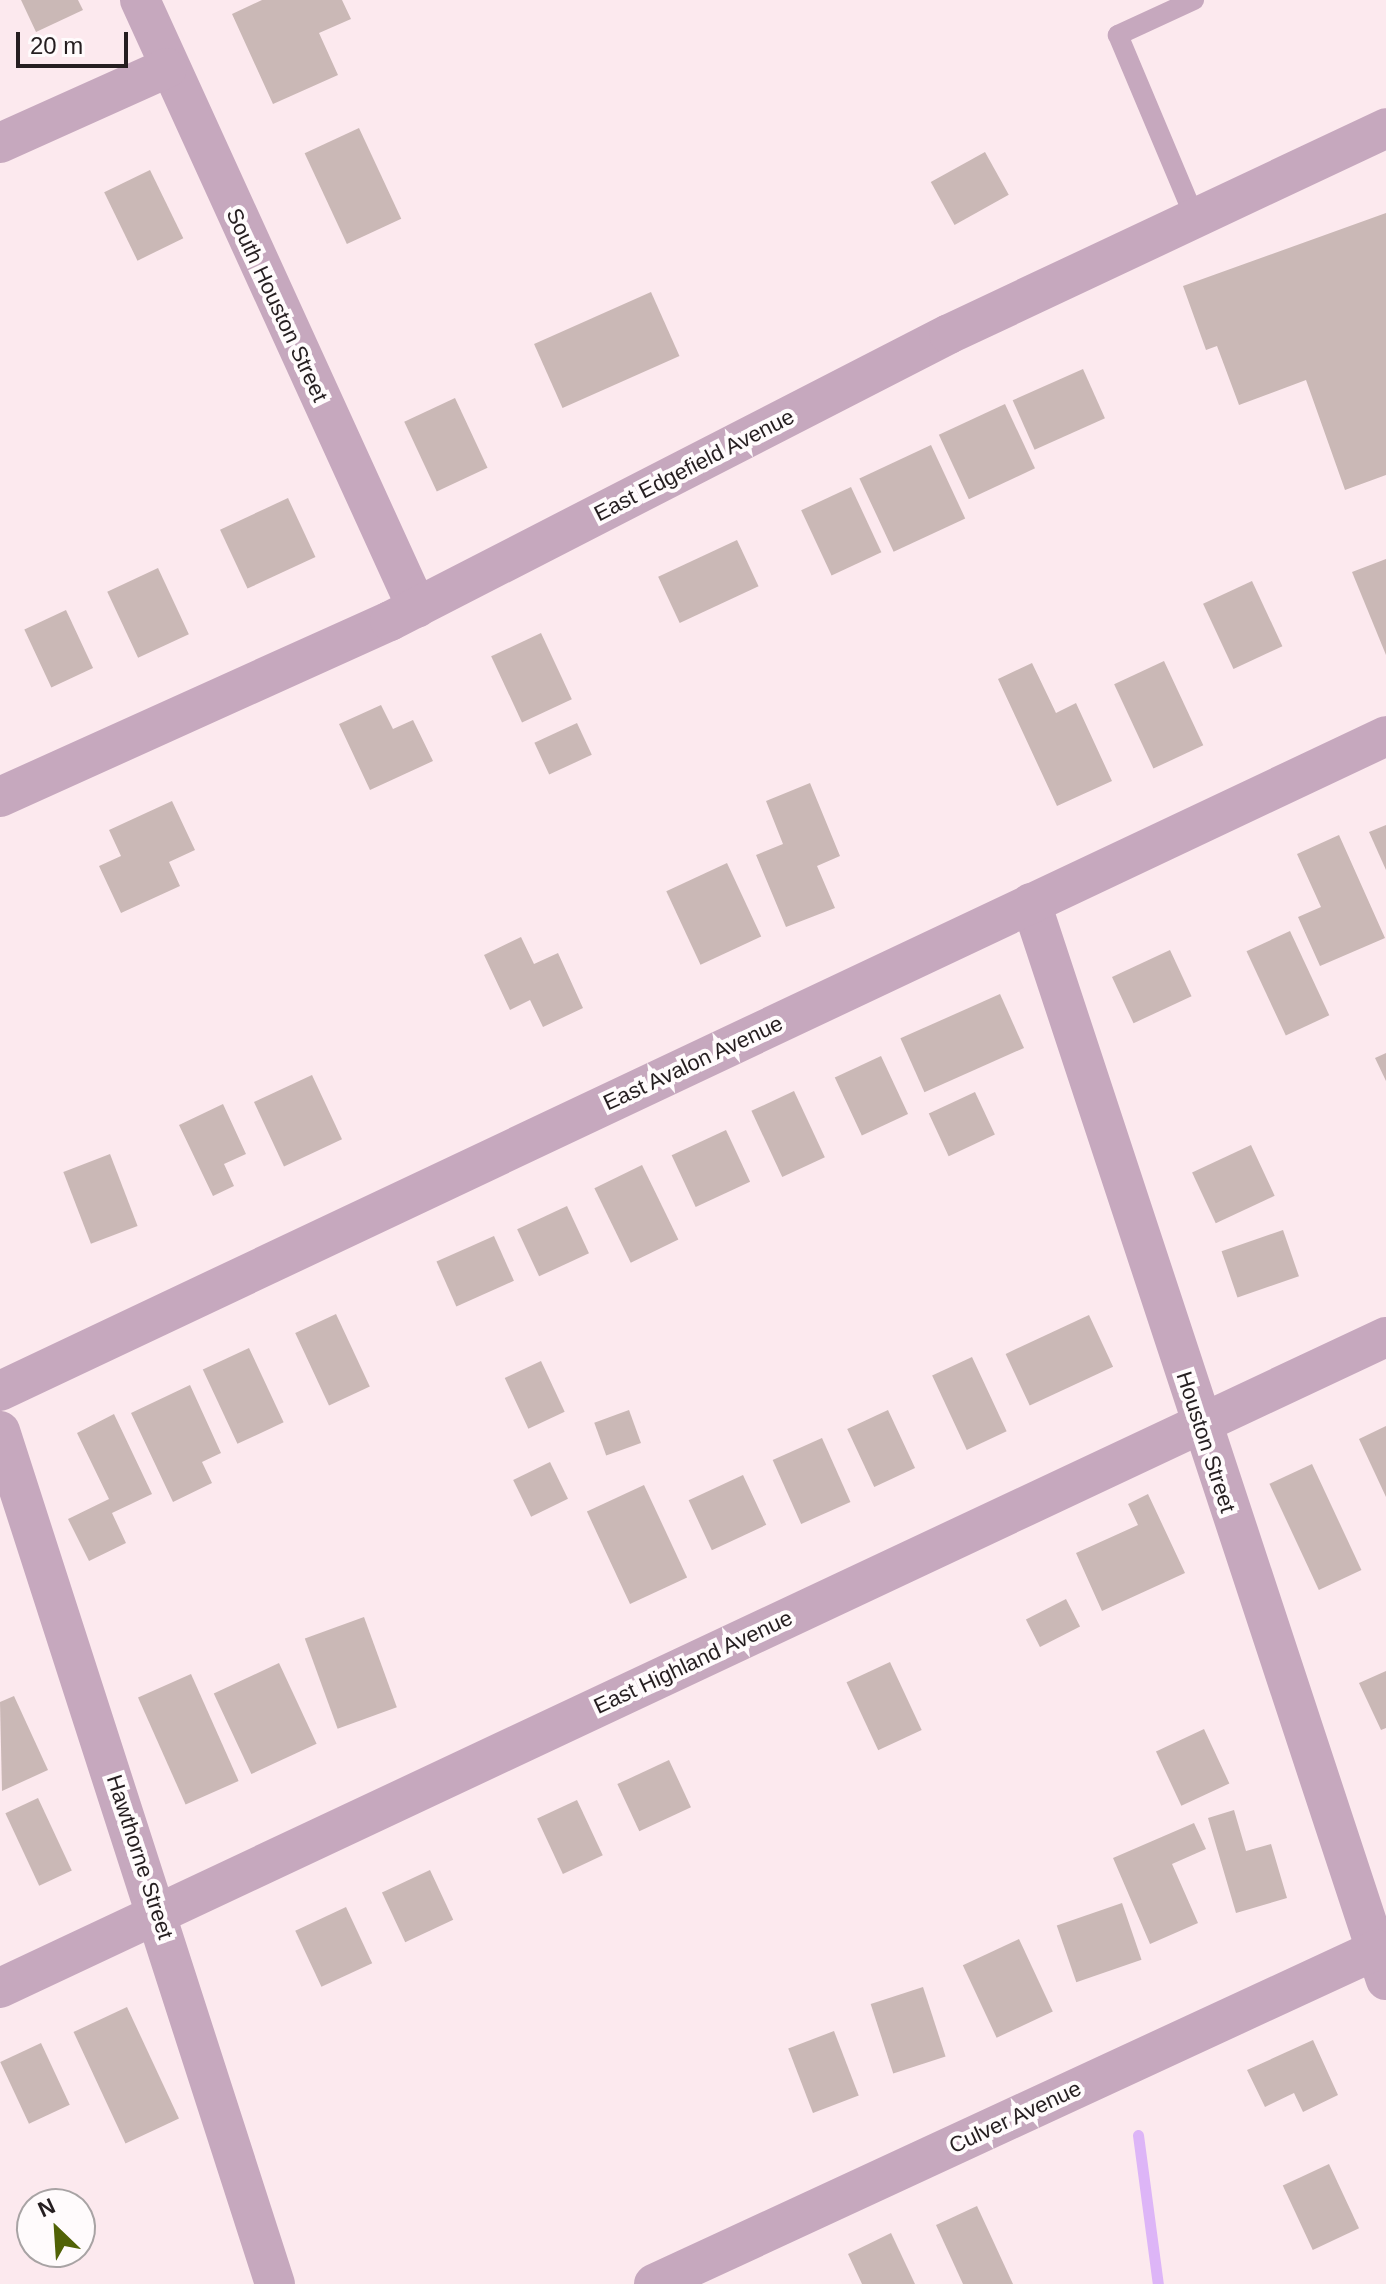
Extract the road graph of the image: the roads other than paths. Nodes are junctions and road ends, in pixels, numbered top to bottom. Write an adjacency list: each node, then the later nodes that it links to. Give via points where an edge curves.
1 (140, 0): 3 (street, South Houston Street)
2 (1194, 0): 6 (lane, via 1118,35)
3 (167, 68): 5 (street); 7 (street, South Houston Street)
4 (1386, 128): 6 (street, East Edgefield Avenue)
5 (0, 143)
6 (1195, 218): 7 (street, East Edgefield Avenue, via 949,334)
7 (417, 608): 9 (street, East Edgefield Avenue)
8 (1386, 736): 10 (street, East Avalon Avenue)
9 (0, 797)
10 (1031, 903): 12 (street, East Avalon Avenue); 13 (street, Houston Street)
11 (1386, 1337): 13 (street, East Highland Avenue)
12 (0, 1391)
13 (1199, 1423): 15 (street, East Highland Avenue); 16 (street, Houston Street)
14 (0, 1431): 15 (street, Hawthorne Street)
15 (159, 1915): 17 (street, East Highland Avenue); 18 (street, Hawthorne Street)
16 (1381, 1965): 19 (street, Culver Avenue)
17 (0, 1988)
18 (275, 2284)
19 (654, 2284)

